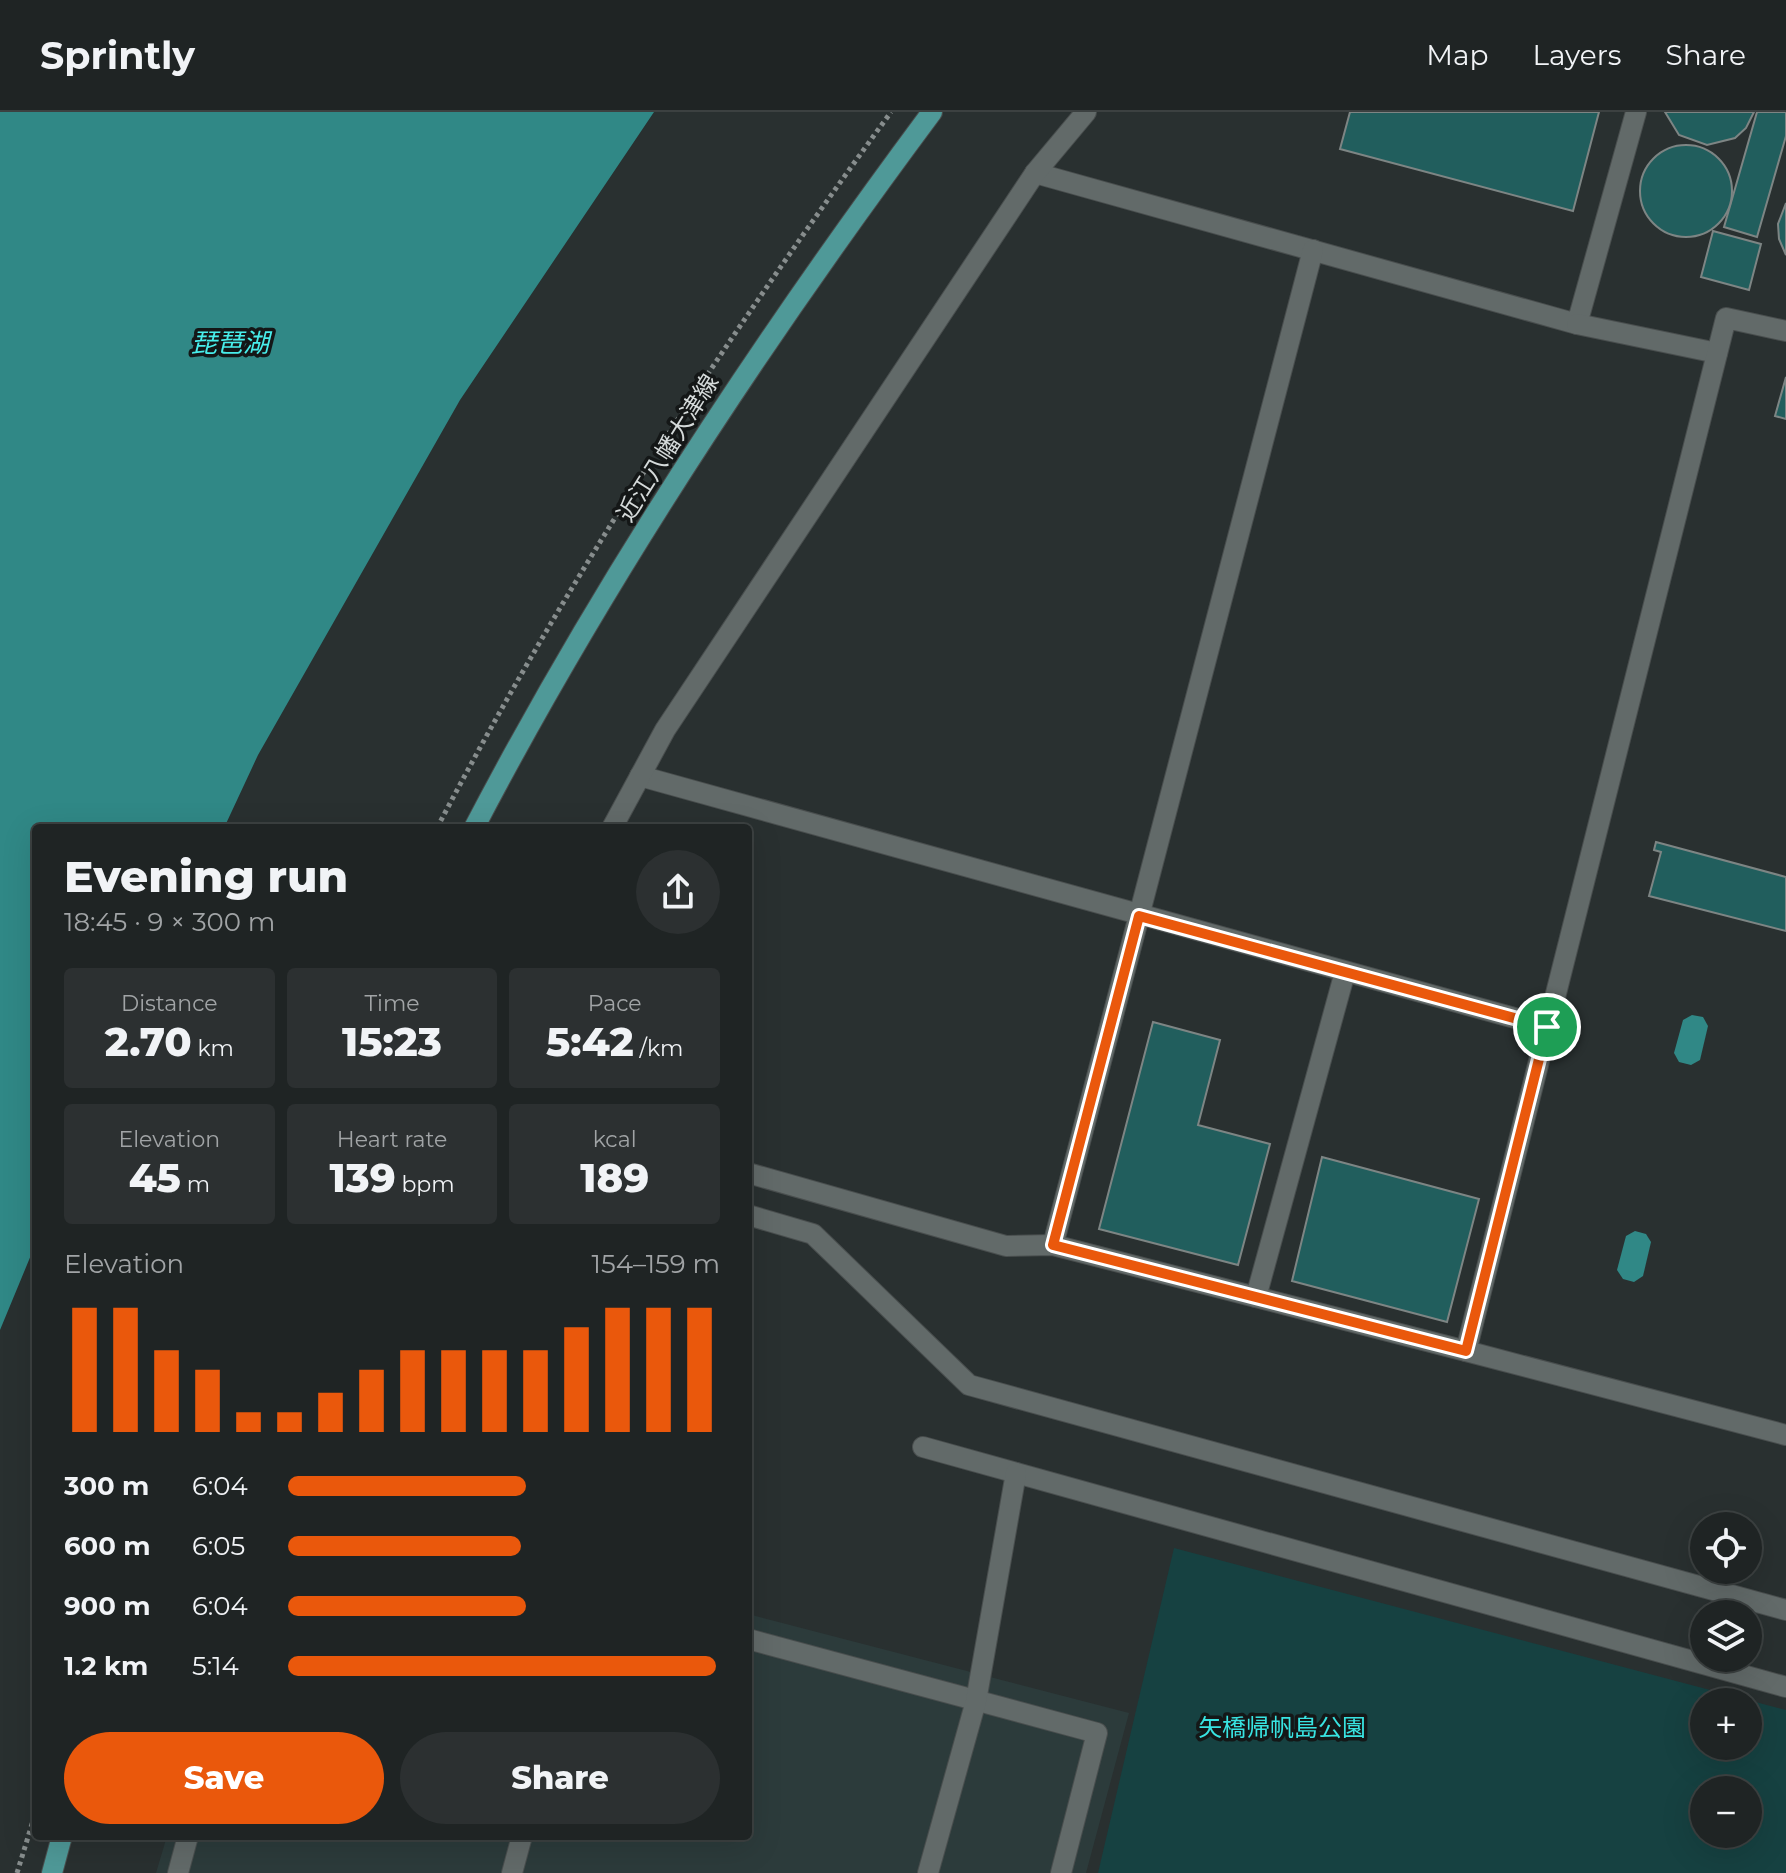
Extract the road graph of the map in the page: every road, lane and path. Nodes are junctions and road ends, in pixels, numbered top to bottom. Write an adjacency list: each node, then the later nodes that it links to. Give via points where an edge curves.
1 (932, 112): 10 (main road, 近江八幡大津線, via 816,272 670,492 548,692)
2 (1086, 112): 4 (lane)
3 (1636, 112): 6 (lane)
4 (1035, 173): 5 (lane); 9 (lane, via 665,730)
5 (1313, 250): 6 (lane); 12 (lane)
6 (1577, 324): 8 (lane)
7 (1786, 331): 8 (lane, via 1726,318)
8 (1717, 353): 14 (lane)
9 (640, 776): 11 (lane); 12 (lane)
10 (476, 824)
11 (614, 824)
12 (1139, 916): 13 (lane); 17 (lane)
13 (1345, 972): 14 (lane); 18 (lane)
14 (1547, 1027): 19 (lane)
15 (752, 1174): 17 (lane, via 1006,1246)
16 (752, 1216): 23 (lane, via 813,1234 969,1385)
17 (1053, 1245): 18 (lane)
18 (1256, 1297): 19 (lane)
19 (1466, 1351): 20 (lane)
20 (1786, 1435)
21 (923, 1447): 22 (lane)
22 (1016, 1473): 25 (lane); 26 (lane)
23 (1786, 1610)
24 (752, 1640): 26 (lane)
25 (1786, 1687)
26 (976, 1701): 35 (lane); 36 (lane, via 1097,1733)
27 (32, 1824): 31 (path)
28 (61, 1840): 32 (main road)
29 (187, 1840): 33 (lane)
30 (521, 1840): 34 (lane)
31 (17, 1873)
32 (52, 1873)
33 (178, 1873)
34 (512, 1873)
35 (928, 1873)
36 (1061, 1873)

